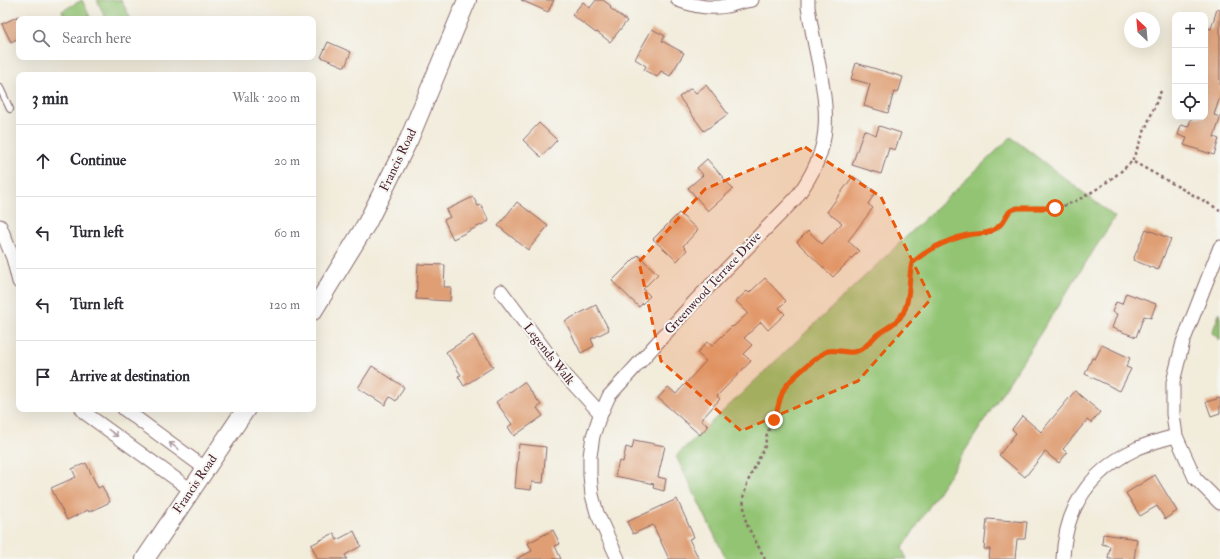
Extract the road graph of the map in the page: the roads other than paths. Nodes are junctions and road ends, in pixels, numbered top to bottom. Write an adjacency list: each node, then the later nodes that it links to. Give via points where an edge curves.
1 (467, 0): 11 (street, Francis Road, via 409,139 367,223)
2 (678, 0): 3 (street, via 706,7)
3 (752, 0)
4 (808, 0): 15 (street, Greenwood Terrace Drive, via 825,100 826,128 816,166 795,199 694,302 609,396)
5 (0, 88): 6 (lane)
6 (10, 109)
7 (0, 226): 9 (street)
8 (1220, 247): 16 (street, via 1183,342 1173,382)
9 (16, 262)
10 (501, 291): 15 (street, Legends Walk, via 557,366)
11 (316, 307)
12 (84, 412): 18 (street, one-way to 18)
13 (128, 412): 17 (street, one-way to 13)
14 (244, 412): 17 (street, Francis Road)
15 (601, 414): 21 (street, Greenwood Terrace Drive, via 593,436 590,456 592,495 597,514)
16 (1176, 436): 19 (street, via 1195,478); 22 (street, via 1121,457 1105,468 1090,484 1070,519)
17 (206, 469): 18 (street, Francis Road)
18 (191, 490): 20 (street, Francis Road)
19 (1220, 503)
20 (145, 559)
21 (618, 559)
22 (1063, 559)

